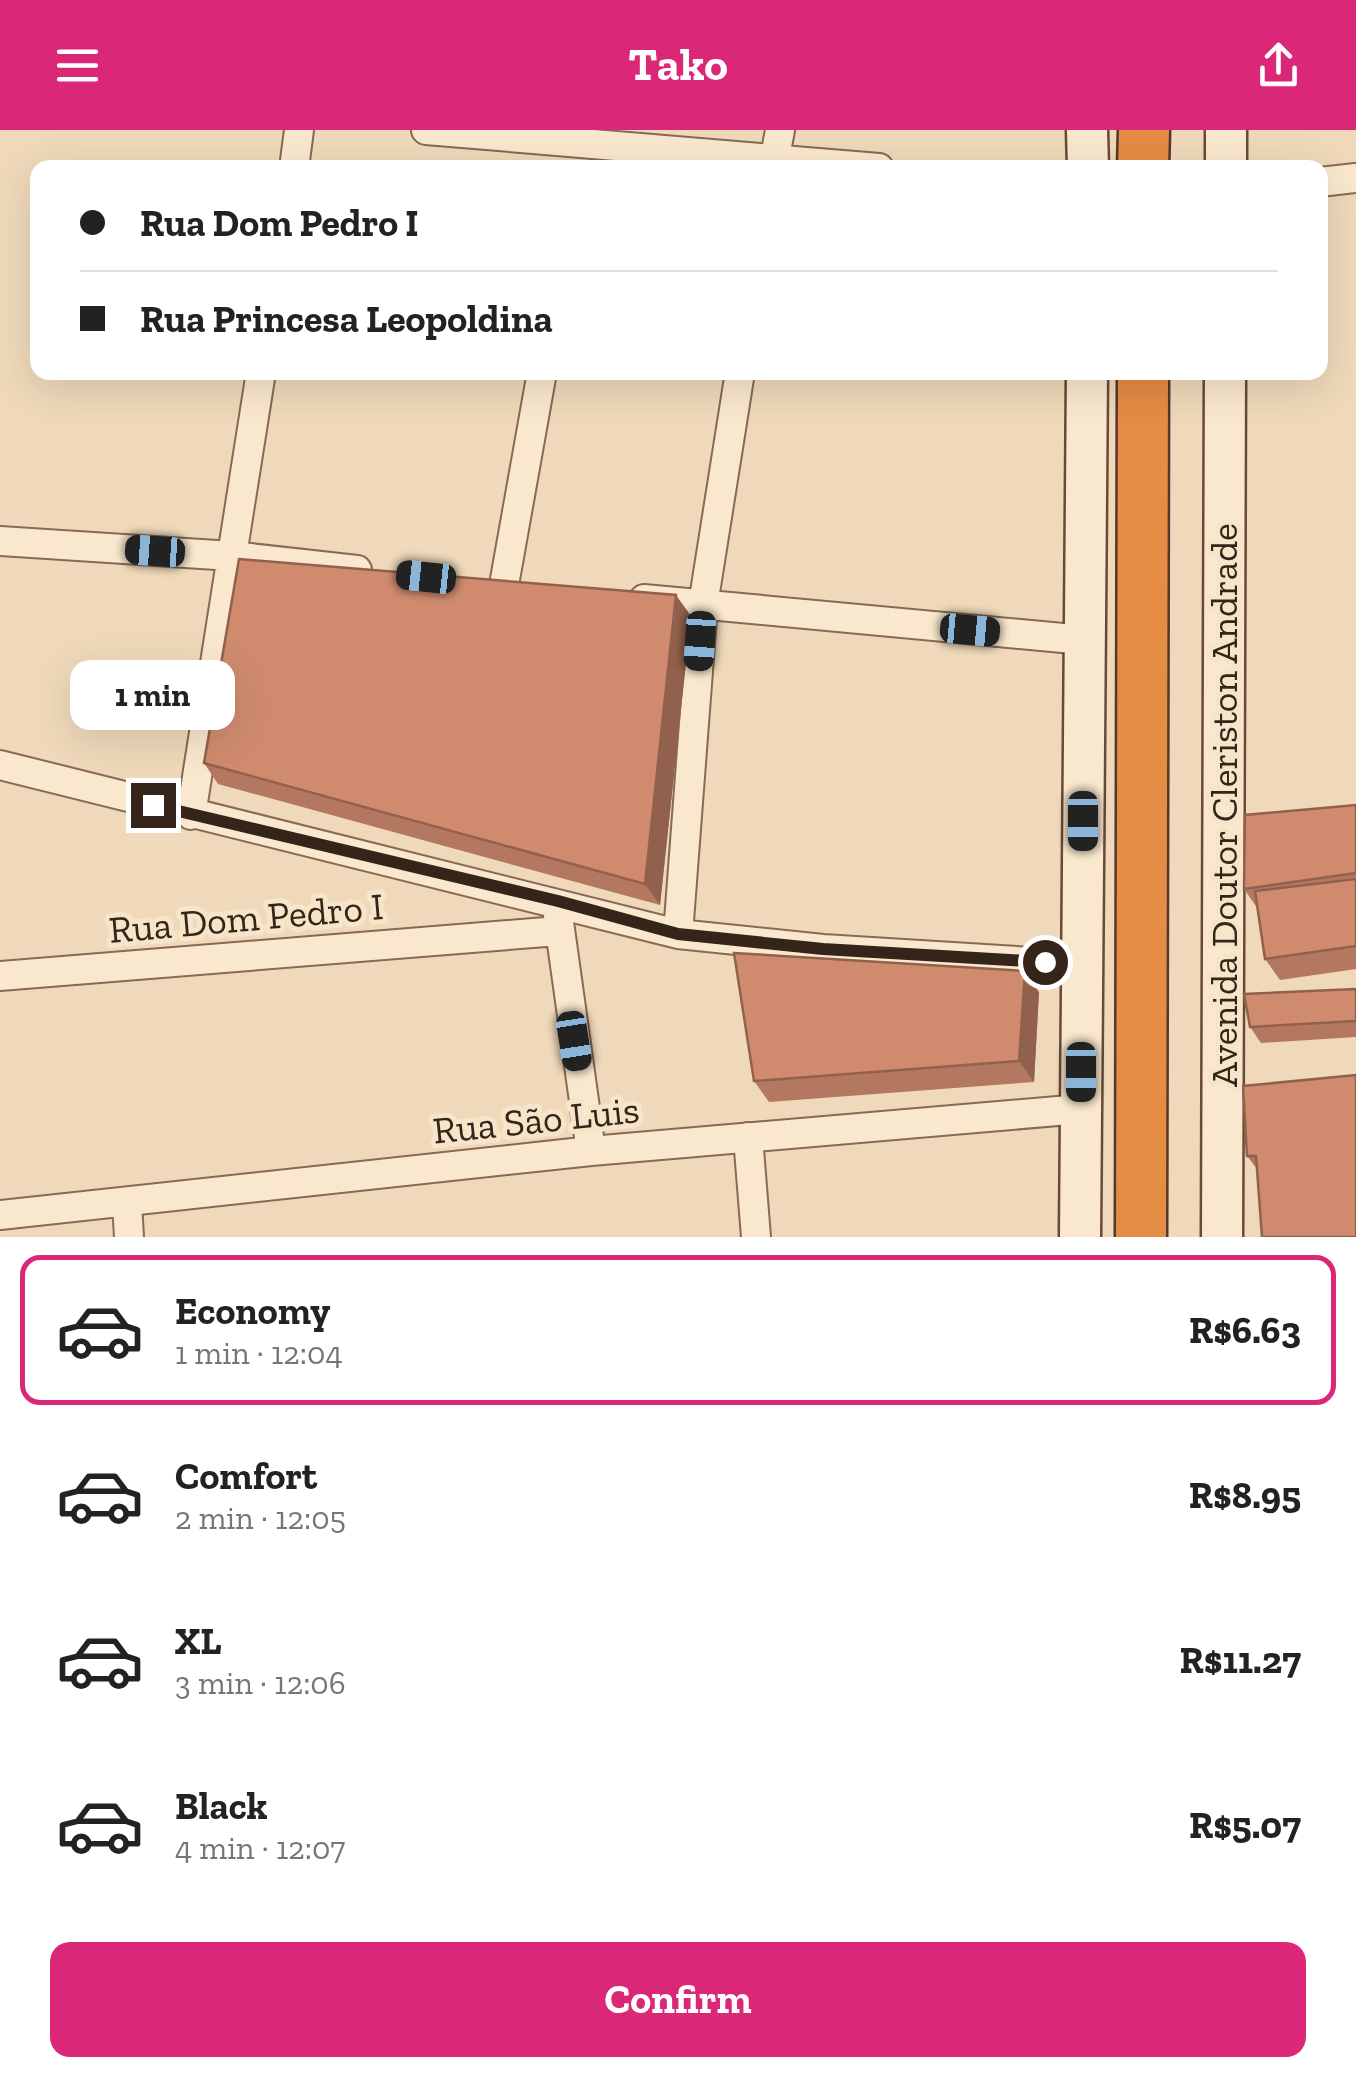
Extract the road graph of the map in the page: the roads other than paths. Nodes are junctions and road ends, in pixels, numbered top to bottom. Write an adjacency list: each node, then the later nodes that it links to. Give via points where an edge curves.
1 (300, 130): 8 (street)
2 (426, 130): 6 (street)
3 (1087, 130): 10 (main road)
4 (1144, 130): 11 (highway)
5 (1226, 130): 12 (main road)
6 (581, 147): 7 (street)
7 (776, 152): 9 (street)
8 (295, 160)
9 (828, 160)
10 (1088, 160)
11 (1144, 160)
12 (1226, 160)
13 (1356, 178): 14 (street)
14 (1328, 181)
15 (260, 380): 22 (street)
16 (541, 380): 24 (street)
17 (739, 380): 26 (street)
18 (1087, 380): 27 (main road)
19 (1143, 380): 43 (highway)
20 (1225, 380): 44 (main road, Avenida Doutor Cleriston Andrade, via 1233,1090)
21 (0, 541): 22 (street)
22 (232, 556): 23 (street); 29 (street)
23 (388, 573)
24 (504, 585)
25 (624, 597): 26 (street)
26 (703, 605): 27 (street); 32 (street)
27 (1084, 640): 33 (main road)
28 (0, 765): 29 (street)
29 (191, 815): 30 (street)
30 (558, 901): 31 (street); 32 (street)
31 (558, 931): 34 (street, Rua Dom Pedro I); 37 (street)
32 (678, 934): 33 (street)
33 (1082, 965): 35 (main road)
34 (0, 976)
35 (1081, 1108): 36 (street, Rua São Luis); 42 (main road)
36 (748, 1137): 37 (street, Rua São Luis); 41 (street)
37 (591, 1151): 38 (street, Rua São Luis)
38 (127, 1203): 39 (street, Rua São Luis); 40 (street)
39 (0, 1215)
40 (129, 1237)
41 (756, 1237)
42 (1080, 1237)
43 (1141, 1237)
44 (1222, 1237)

